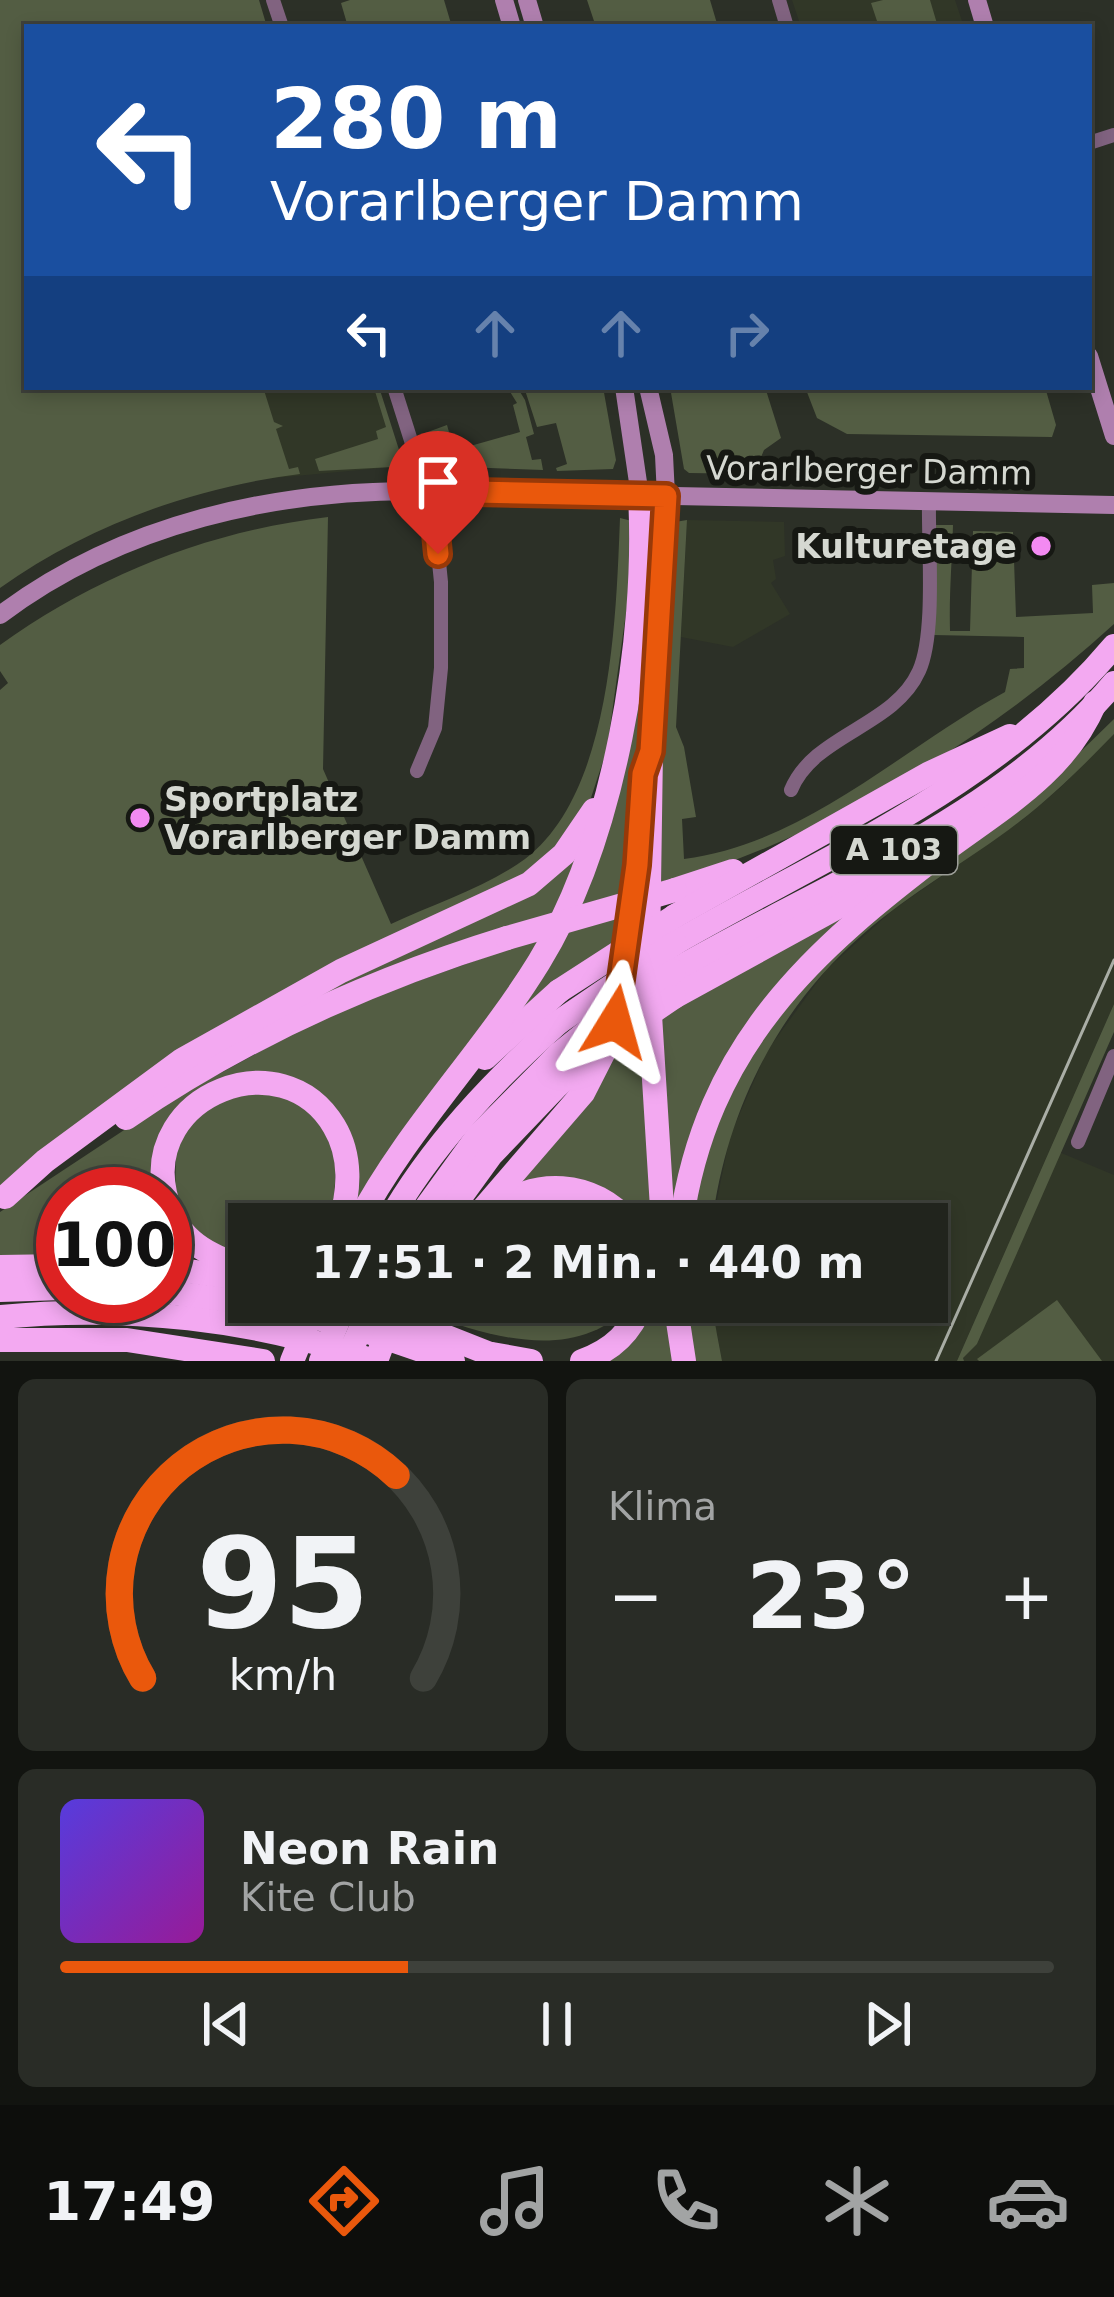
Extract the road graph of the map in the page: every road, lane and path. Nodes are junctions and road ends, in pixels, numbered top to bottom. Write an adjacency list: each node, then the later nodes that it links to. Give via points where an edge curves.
1 (1092, 366): 5 (street)
2 (395, 390): 6 (street)
3 (624, 390): 7 (street)
4 (649, 390): 8 (street)
5 (1114, 436)
6 (427, 491): 7 (street, Vorarlberger Damm); 11 (street, Vorarlberger Damm, via 319,494 189,521 110,552); 17 (street, via 441,581 441,668 435,728)
7 (640, 496): 8 (street, Vorarlberger Damm); 19 (highway, via 634,638)
8 (666, 496): 9 (street, Vorarlberger Damm); 16 (highway)
9 (929, 502): 10 (street, Vorarlberger Damm); 18 (street, via 919,672 892,705 800,767)
10 (1114, 505)
11 (0, 615)
12 (1114, 646): 15 (highway, A 103)
13 (1114, 683): 14 (highway, A 103)
14 (1095, 703): 20 (highway, via 1055,766); 29 (highway, A 103, bridge, via 942,823 615,1009 477,1137)
15 (1034, 726): 21 (highway); 28 (highway, A 103, bridge, via 914,812 675,943 559,1022 460,1121)
16 (651, 751): 31 (highway, via 610,1042 583,1094); 34 (highway, via 650,1034)
17 (417, 771)
18 (791, 790)
19 (604, 793): 23 (highway, via 567,910); 25 (highway, via 571,845 529,884 340,971 182,1060)
20 (950, 847): 30 (highway, bridge, via 744,955 623,1031 558,1085); 35 (highway, via 846,930 765,1013 712,1108)
21 (775, 859): 23 (highway, bridge, via 559,991); 25 (highway, bridge, via 393,978 265,1037)
22 (1114, 1056): 24 (street)
23 (460, 1077): 27 (highway)
24 (1078, 1142)
25 (3, 1199)
26 (345, 1203): 36 (highway, via 347,1163 320,1108 278,1084 255,1081 211,1093 174,1130 164,1188 181,1230)
27 (370, 1203)
28 (402, 1203)
29 (429, 1203)
30 (456, 1203)
31 (488, 1203)
32 (507, 1203): 33 (highway, via 545,1188)
33 (607, 1203)
34 (662, 1203)
35 (685, 1203)
36 (228, 1263)
37 (36, 1266): 38 (highway)
38 (0, 1267)
39 (192, 1270): 40 (highway)
40 (228, 1273)
41 (36, 1289): 42 (highway)
42 (0, 1290)
43 (192, 1296): 63 (highway, via 360,1329)
44 (0, 1317): 62 (highway, via 177,1318)
45 (307, 1323): 59 (highway, bridge)
46 (338, 1323): 60 (highway, bridge)
47 (363, 1323): 61 (highway, bridge)
48 (392, 1323): 53 (highway, bridge)
49 (399, 1323): 53 (highway)
50 (406, 1323): 56 (highway)
51 (632, 1323): 65 (highway)
52 (678, 1323): 66 (highway)
53 (389, 1335): 62 (highway, bridge)
54 (0, 1340): 55 (highway)
55 (183, 1348): 57 (highway); 58 (highway)
56 (499, 1357): 64 (highway)
57 (118, 1361)
58 (263, 1361)
59 (292, 1361)
60 (321, 1361)
61 (346, 1361)
62 (375, 1361)
63 (453, 1361)
64 (531, 1361)
65 (582, 1361)
66 (684, 1361)

